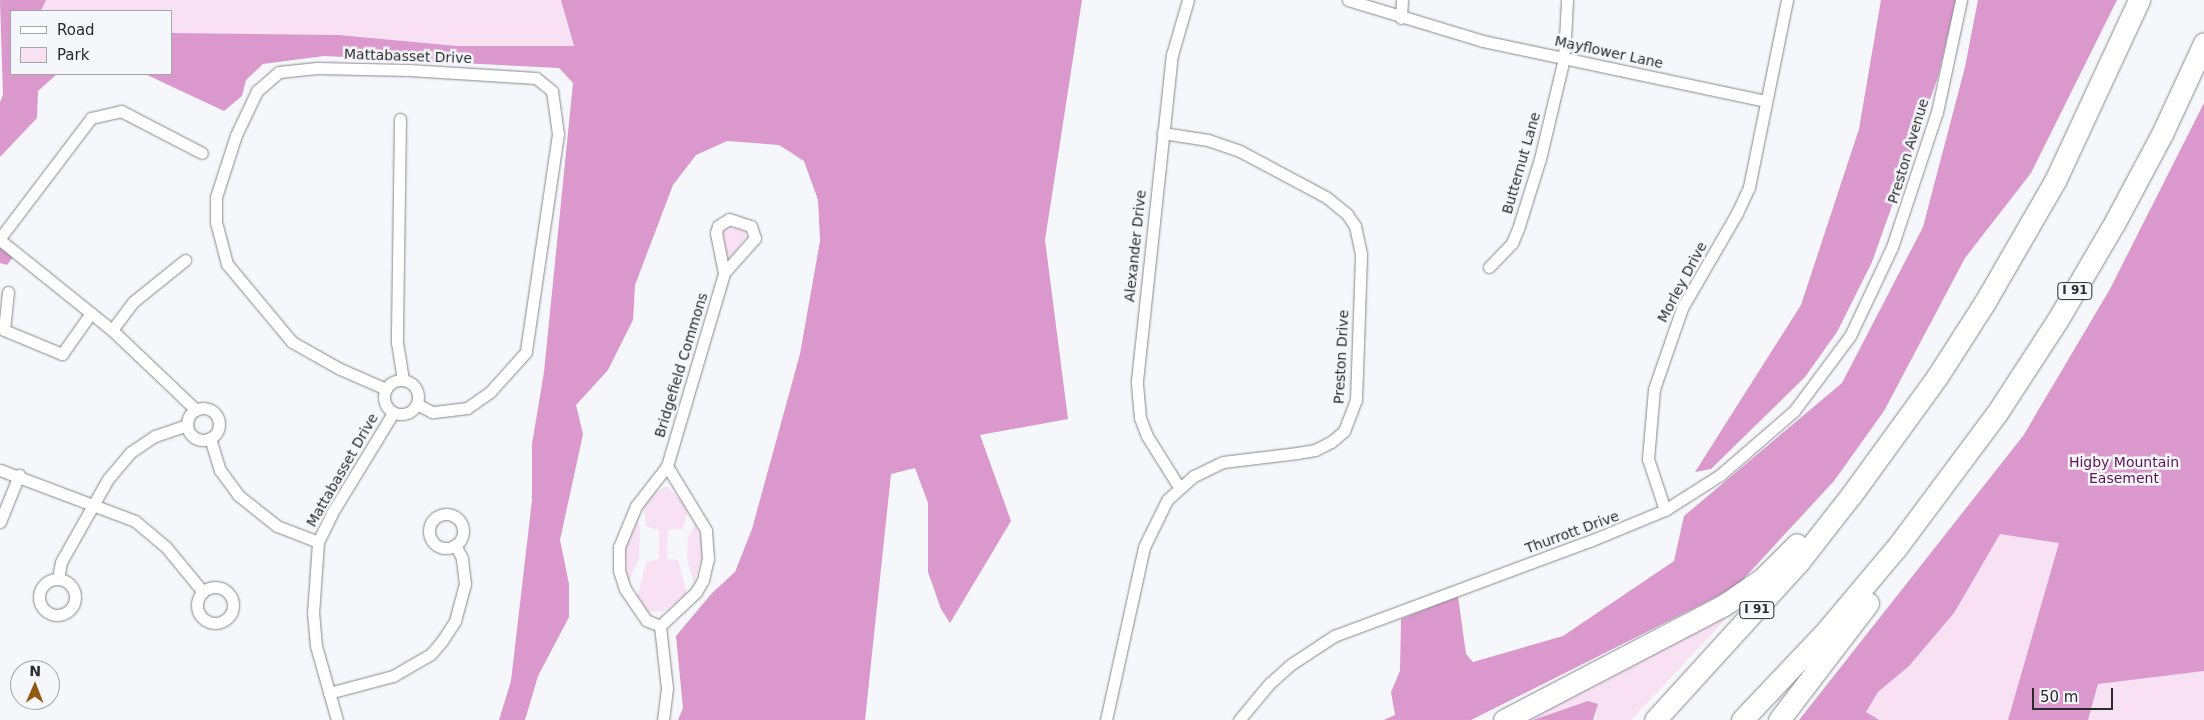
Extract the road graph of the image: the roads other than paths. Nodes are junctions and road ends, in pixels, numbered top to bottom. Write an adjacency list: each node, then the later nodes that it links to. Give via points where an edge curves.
1 (1188, 0): 13 (street, Alexander Drive, via 1172,55)
2 (1348, 0): 8 (street, Mayflower Lane)
3 (1402, 0): 8 (street)
4 (1567, 0): 10 (street, Butternut Lane)
5 (1787, 0): 11 (street)
6 (1961, 0): 20 (street, Preston Avenue, via 1928,146 1892,247)
7 (2139, 0): 34 (highway, I 91, via 2078,135 2012,258 1937,377)
8 (1401, 18): 10 (street, Mayflower Lane)
9 (2204, 43): 37 (highway, I 91, via 2148,161 2077,288 1997,413)
10 (1564, 58): 11 (street, Mayflower Lane); 17 (street, Butternut Lane, via 1540,159 1518,229 1512,243)
11 (1766, 100): 36 (street, Morley Drive, via 1744,201 1682,308 1661,363 1650,417 1648,450 1650,472)
12 (400, 119): 23 (street, via 397,342)
13 (1163, 133): 33 (street, Alexander Drive, via 1137,398 1147,436); 33 (street, Preston Drive, via 1224,144 1326,197 1348,214 1355,226 1361,254 1356,400 1344,430 1315,450 1223,462)
14 (202, 153): 15 (street, via 121,111 91,118)
15 (0, 239): 21 (street)
16 (185, 260): 22 (street, via 133,302)
17 (1489, 267)
18 (724, 273): 18 (street, Bridgefield Commons, via 755,241 751,226 733,220 722,222 716,229); 30 (street, Bridgefield Commons)
19 (8, 292): 21 (street, via 4,330 62,354)
20 (1867, 305): 36 (street, Thurrott Drive, via 1833,363 1794,411 1738,461)
21 (91, 313): 22 (street)
22 (112, 330): 26 (street)
23 (403, 380): 24 (street, via 395,381); 25 (street, via 414,386)
24 (386, 389): 25 (street, Mattabasset Drive, via 340,369 292,342 227,264 216,222 216,197 236,136 257,91 278,72 317,68 536,78 552,91 558,134 526,352 490,392 467,408 432,412); 27 (street, Mattabasset Drive, via 384,400)
25 (417, 404): 27 (street, Mattabasset Drive, via 409,413)
26 (196, 410): 28 (street); 29 (street, via 208,409 217,417 218,429)
27 (393, 413): 39 (street, Mattabasset Drive)
28 (187, 425): 29 (street, via 198,439); 35 (street, via 156,436 131,452 108,478)
29 (210, 438): 39 (street, via 220,470 238,495 277,526)
30 (667, 466): 43 (street, via 698,511 706,530 708,559 696,592); 43 (street, Bridgefield Commons, via 629,519 618,558 622,581 630,597 646,620)
31 (0, 470): 32 (street)
32 (19, 475): 35 (street); 38 (street)
33 (1179, 487): 47 (street, Preston Drive, via 1158,515 1144,547)
34 (1852, 494): 49 (highway, via 1824,513 1775,567 1738,596); 50 (highway, I 91, via 1763,604)
35 (93, 504): 41 (street, via 61,562); 42 (street, via 135,521 166,547)
36 (1665, 510): 48 (street, Thurrott Drive, via 1590,542 1334,636 1290,665)
37 (1918, 521): 51 (highway, I 91, via 1827,630); 52 (highway, via 1901,561)
38 (0, 522)
39 (318, 542): 44 (street, Mattabasset Drive, via 313,614 316,646)
40 (455, 545): 44 (street, via 462,558 465,584 455,621 442,641 430,654 393,676)
41 (58, 579)
42 (203, 592)
43 (660, 626): 46 (street, via 668,688)
44 (329, 693): 45 (street, Mattabasset Drive)
45 (337, 720)
46 (663, 720)
47 (1106, 720)
48 (1239, 720)
49 (1504, 720)
50 (1655, 720)
51 (1742, 720)
52 (1779, 720)

